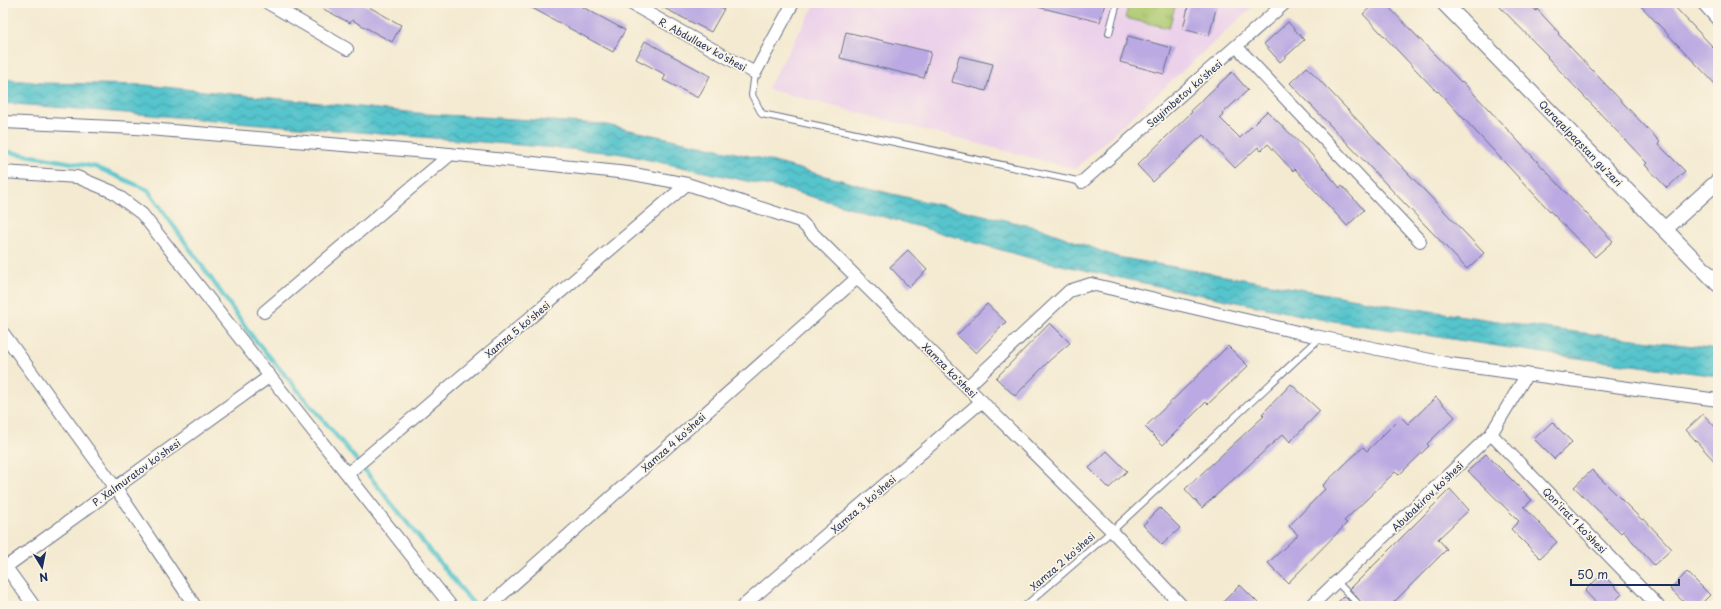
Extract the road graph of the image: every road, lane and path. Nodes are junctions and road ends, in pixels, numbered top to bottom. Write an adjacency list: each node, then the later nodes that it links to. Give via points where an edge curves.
1 (268, 3): 11 (street)
2 (630, 3): 12 (street, R. Abdullaev ko'shesi)
3 (793, 3): 12 (street)
4 (1117, 3): 9 (lane)
5 (1285, 3): 10 (street, Sayimbetov ko'shesi)
6 (1444, 3): 19 (street, Qaraqalpaqstan gu'zari)
7 (1703, 3): 8 (street)
8 (1718, 20)
9 (1109, 32)
10 (1237, 47): 17 (street, Sayimbetov ko'shesi); 20 (street)
11 (347, 50)
12 (755, 73): 17 (lane, via 752,95 762,114)
13 (3, 122): 14 (street, Xamza ko'shesi, via 136,128)
14 (451, 154): 18 (street, Xamza ko'shesi, via 628,173); 23 (street)
15 (3, 172): 27 (street, via 77,177 113,192 142,214)
16 (1718, 181): 19 (street)
17 (1082, 182)
18 (687, 184): 21 (street, Xamza ko'shesi, via 800,221); 32 (street, Xamza 5 ko'shesi)
19 (1665, 229): 22 (street, Qaraqalpaqstan gu'zari)
20 (1420, 242)
21 (858, 278): 28 (street, Xamza ko'shesi); 40 (street, Xamza 4 ko'shesi)
22 (1718, 284)
23 (264, 312)
24 (3, 333): 33 (street)
25 (1321, 338): 26 (street, via 1450,364); 28 (street, via 1091,284 1069,291); 34 (lane, Xamza 2 ko'shesi)
26 (1527, 374): 29 (street); 31 (street, Abubakirov ko'shesi)
27 (270, 376): 32 (street); 33 (street, P. Xalmuratov ko'shesi)
28 (967, 387): 30 (street, Xamza ko'shesi)
29 (1718, 400)
30 (982, 401): 34 (street, Xamza ko'shesi); 41 (street, Xamza 3 ko'shesi)
31 (1491, 434): 36 (street, Abubakirov ko'shesi); 46 (street, Qon'irat 1 ko'shesi)
32 (347, 474): 39 (street)
33 (115, 488): 35 (street, P. Xalmuratov ko'shesi); 38 (street)
34 (1112, 531): 42 (lane, Xamza 2 ko'shesi); 43 (street, Xamza ko'shesi)
35 (4, 566): 37 (street)
36 (1337, 582): 44 (street, Abubakirov ko'shesi); 45 (lane)
37 (34, 606)
38 (195, 606)
39 (451, 606)
40 (489, 606)
41 (743, 606)
42 (1025, 606)
43 (1182, 606)
44 (1311, 606)
45 (1360, 606)
46 (1658, 606)

